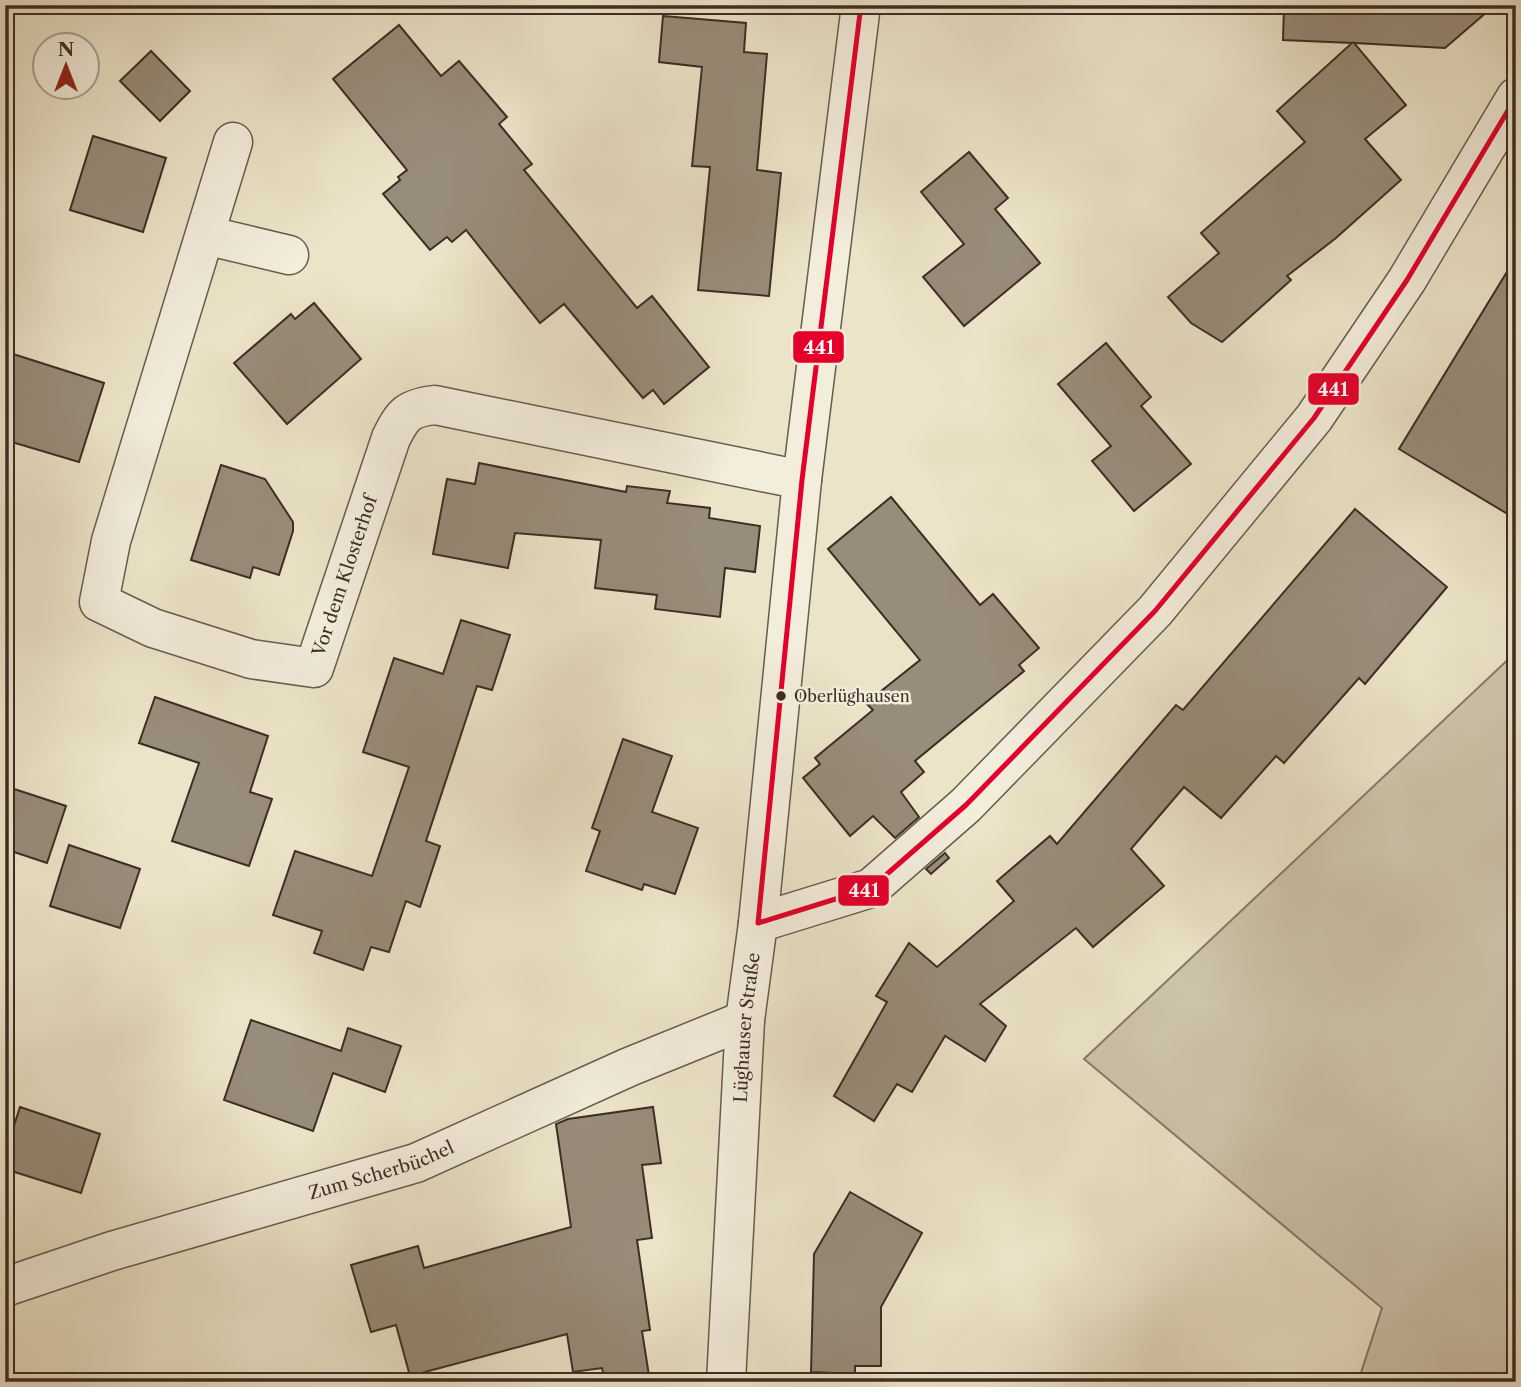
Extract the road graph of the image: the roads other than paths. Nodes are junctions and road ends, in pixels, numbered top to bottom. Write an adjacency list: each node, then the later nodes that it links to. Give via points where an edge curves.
1 (861, 5): 6 (street, Lüghauser Straße)
2 (1516, 97): 7 (street, via 1407,280 1314,418 1155,611 966,805 871,888)
3 (233, 142): 4 (street, Vor dem Klosterhof)
4 (205, 235): 5 (street); 6 (street, Vor dem Klosterhof, via 111,541 99,602 153,628 251,659 314,668 391,438 401,419 415,408 435,405)
5 (289, 255)
6 (802, 480): 7 (street, Lüghauser Straße)
7 (758, 923): 8 (street, Lüghauser Straße)
8 (746, 1020): 9 (street, Zum Scherbüchel, via 416,1163 112,1251); 10 (street, Lüghauser Straße)
9 (5, 1287)
10 (726, 1382)

